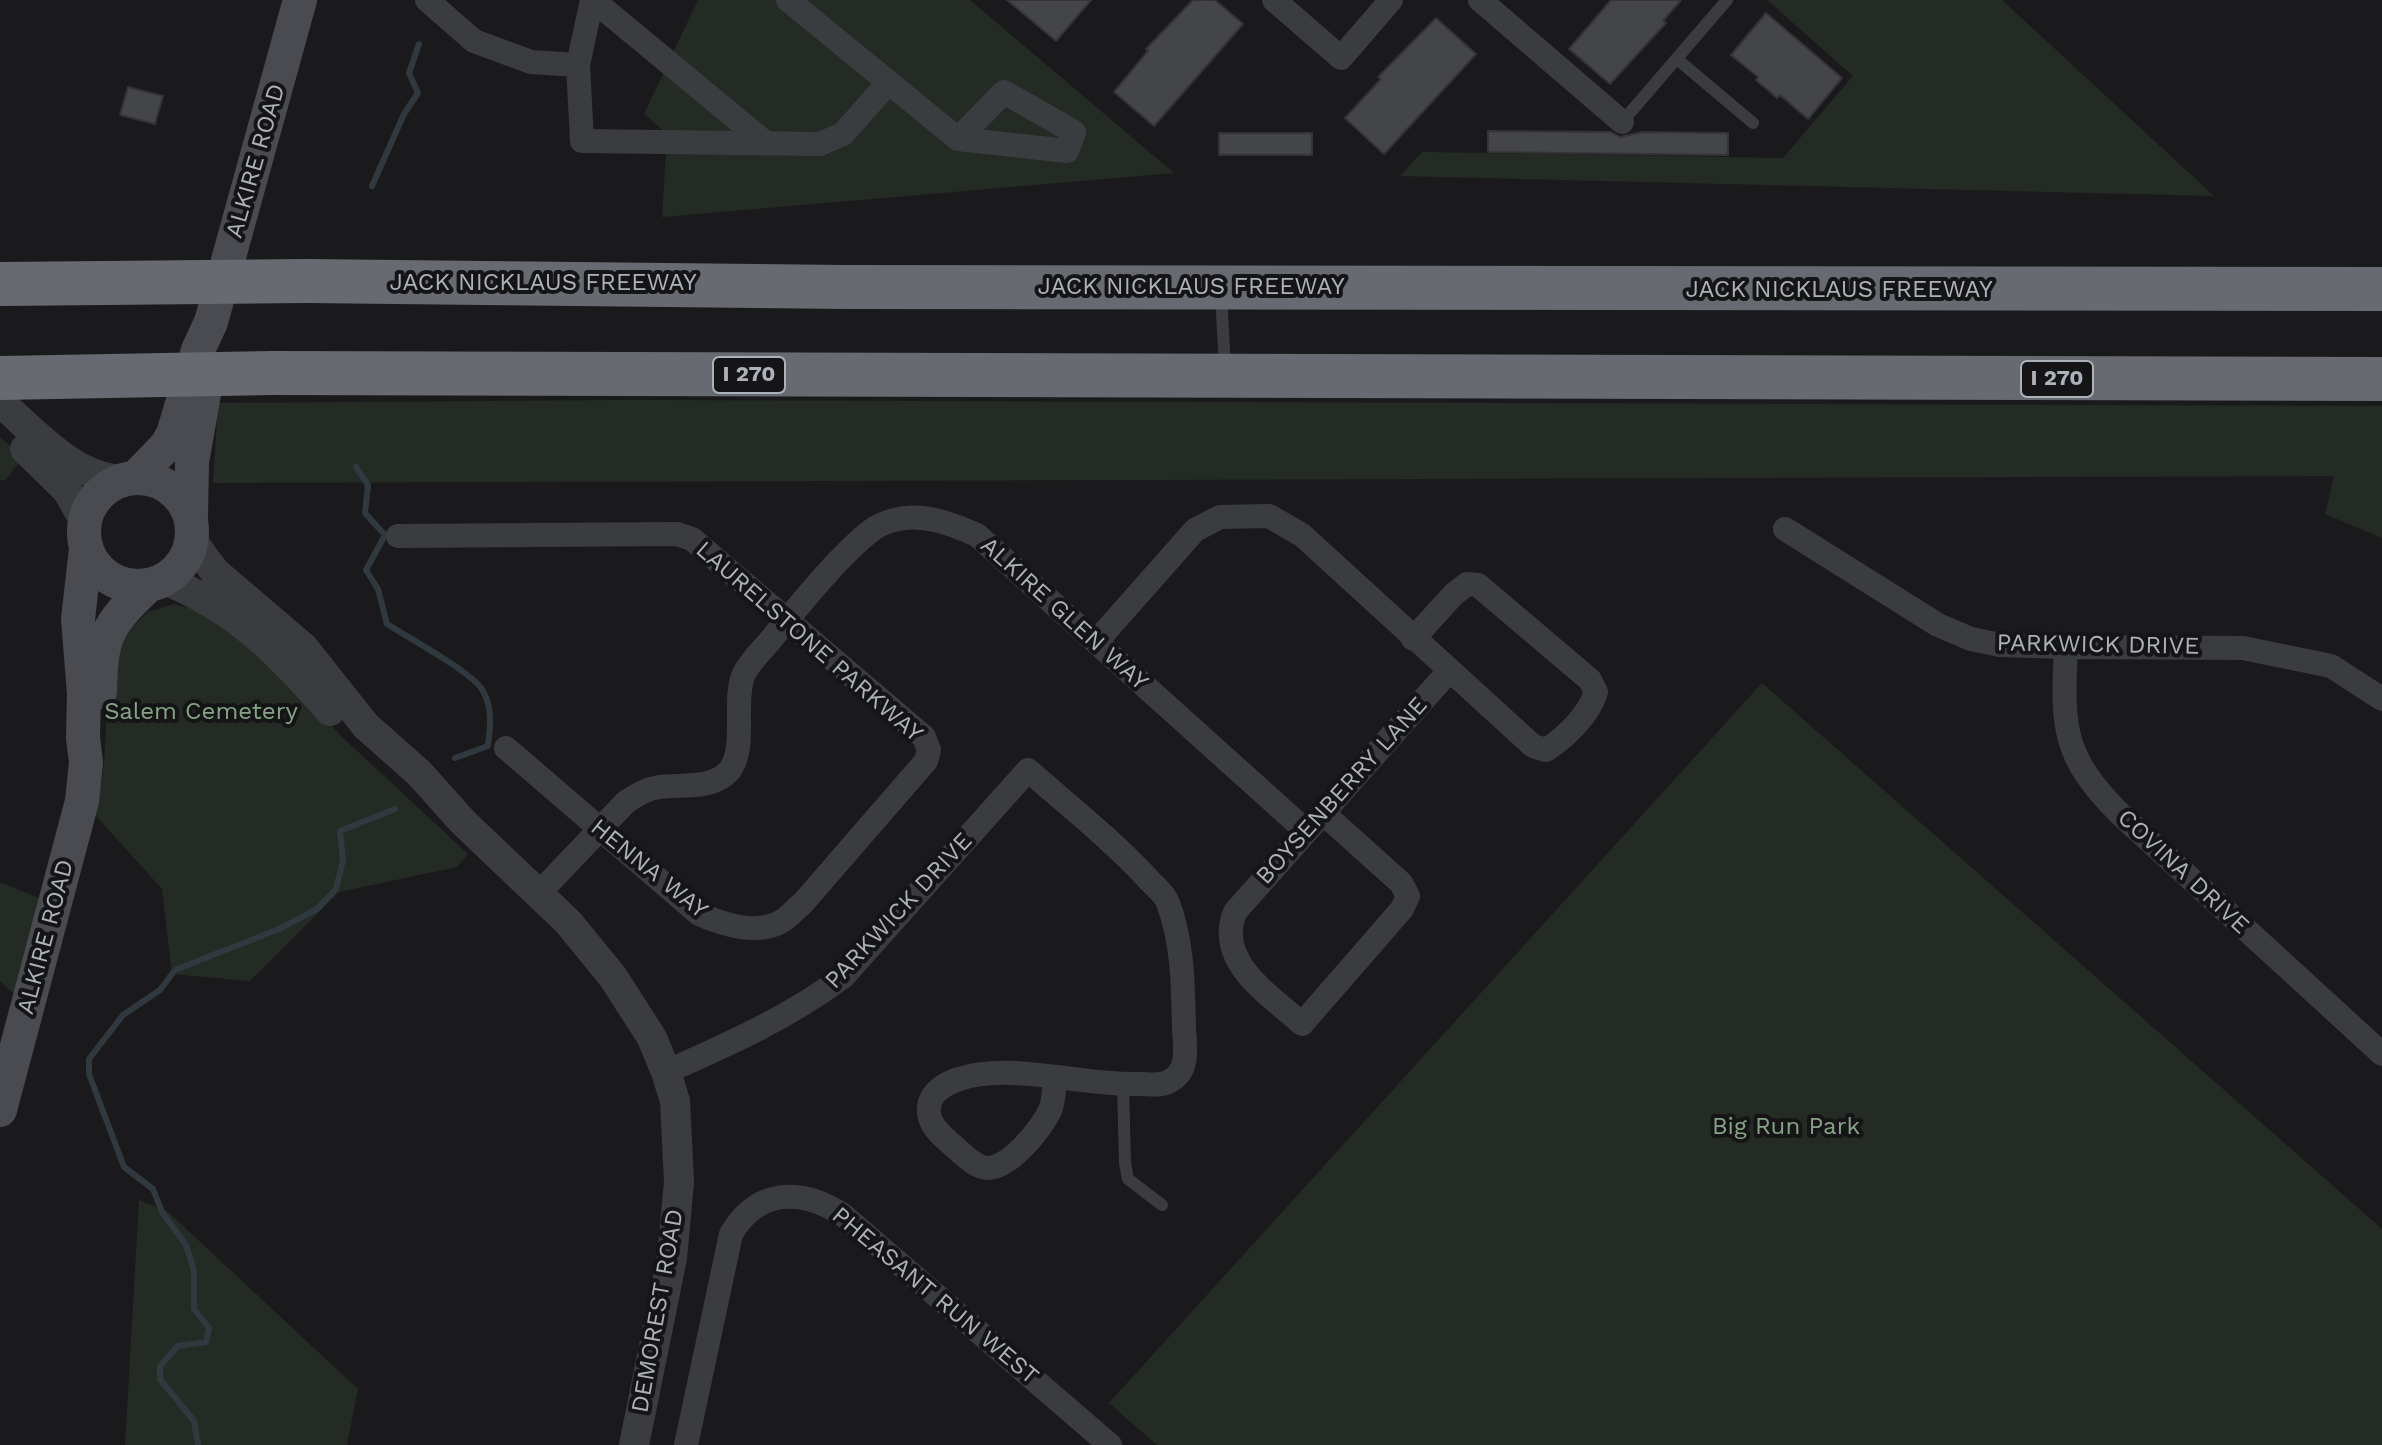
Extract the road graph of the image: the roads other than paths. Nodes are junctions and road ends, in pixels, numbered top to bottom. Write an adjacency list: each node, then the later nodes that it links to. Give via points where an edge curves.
1 (300, 0): 19 (main road, ALKIRE ROAD)
2 (427, 0): 10 (street, via 474,41 531,62)
3 (592, 0): 10 (street); 15 (street)
4 (788, 0): 11 (street)
5 (1274, 0): 6 (street, via 1341,58)
6 (1391, 0)
7 (1480, 0): 12 (street)
8 (1727, 0): 9 (lane)
9 (1677, 59): 12 (lane); 13 (lane)
10 (578, 65): 15 (street, via 582,141)
11 (888, 83): 14 (street); 15 (street, via 843,134 820,144)
12 (1622, 122)
13 (1753, 123)
14 (958, 139)
15 (767, 144)
16 (0, 284): 17 (highway, JACK NICKLAUS FREEWAY, bridge)
17 (1221, 287): 18 (highway, JACK NICKLAUS FREEWAY); 20 (lane)
18 (2382, 289)
19 (211, 322): 25 (main road, ALKIRE ROAD, via 173,434); 26 (main road, ALKIRE ROAD, via 212,351 192,462)
20 (1225, 376): 21 (highway, I 270, bridge, via 273,373); 22 (highway, I 270)
21 (0, 378)
22 (2382, 379)
23 (0, 402): 25 (street, via 76,465 98,476)
24 (0, 426): 28 (street, via 63,485)
25 (129, 479): 26 (main road, via 151,479 171,488 182,500); 28 (main road, via 96,498)
26 (191, 528): 30 (main road, via 182,564); 41 (street, DEMOREST ROAD, via 215,572 304,648 359,718)
27 (1785, 529): 34 (street, PARKWICK DRIVE, via 1938,625 1971,639)
28 (86, 536): 30 (main road, via 96,567 112,580 132,587); 39 (main road, ALKIRE ROAD, via 78,619)
29 (398, 536): 31 (street, LAURELSTONE PARKWAY, via 677,534 692,539)
30 (156, 583): 39 (main road, ALKIRE ROAD, via 116,617 103,644 99,734); 41 (street, DEMOREST ROAD, via 208,599 238,619 404,787)
31 (787, 619): 33 (street, ALKIRE GLEN WAY, via 875,527 922,517 977,535); 38 (street, LAURELSTONE PARKWAY, via 924,737); 42 (street, ALKIRE GLEN WAY, via 744,671 732,768 712,782 644,791)
32 (1413, 639): 33 (street, via 1302,535 1269,516 1243,515 1220,517 1195,530); 35 (street); 35 (street, via 1454,594 1467,584 1478,585 1590,680 1596,692 1592,705 1546,750 1533,746)
33 (1096, 642): 43 (street, ALKIRE GLEN WAY)
34 (2066, 647): 36 (street, PARKWICK DRIVE, via 2254,650 2331,666); 45 (street, COVINA DRIVE, via 2066,724 2087,778)
35 (1449, 671): 40 (street, BOYSENBERRY LANE)
36 (2382, 699)
37 (506, 748): 42 (street, HENNA WAY)
38 (929, 750): 42 (street, HENNA WAY, via 926,761 802,904 781,922 761,927 737,927 699,914)
39 (86, 762): 49 (main road, ALKIRE ROAD, via 79,814)
40 (1323, 813): 43 (street, BOYSENBERRY LANE); 43 (street, BOYSENBERRY LANE, via 1401,883 1408,896 1302,1024 1240,968 1229,926 1235,912)
41 (463, 822): 44 (street, DEMOREST ROAD)
42 (598, 828): 44 (street, ALKIRE GLEN WAY)
43 (1306, 831)
44 (539, 893): 46 (street, DEMOREST ROAD, via 613,977 652,1038)
45 (2382, 1054)
46 (666, 1072): 48 (street, PARKWICK DRIVE, via 766,1027 843,977 1028,770 1129,858 1167,900 1181,955 1184,1066 1163,1084); 51 (street, DEMOREST ROAD, via 679,1133 679,1182 672,1258)
47 (1055, 1078): 47 (street, via 1051,1108 1011,1159 998,1167 971,1162 931,1122 929,1106 935,1092 948,1083 992,1073); 48 (street)
48 (1123, 1085): 50 (lane, via 1128,1179)
49 (0, 1110)
50 (1162, 1205)
51 (634, 1445)
52 (686, 1445): 53 (street, PHEASANT RUN WEST, via 731,1234 754,1207 784,1197 815,1199 843,1215)
53 (1110, 1445)

